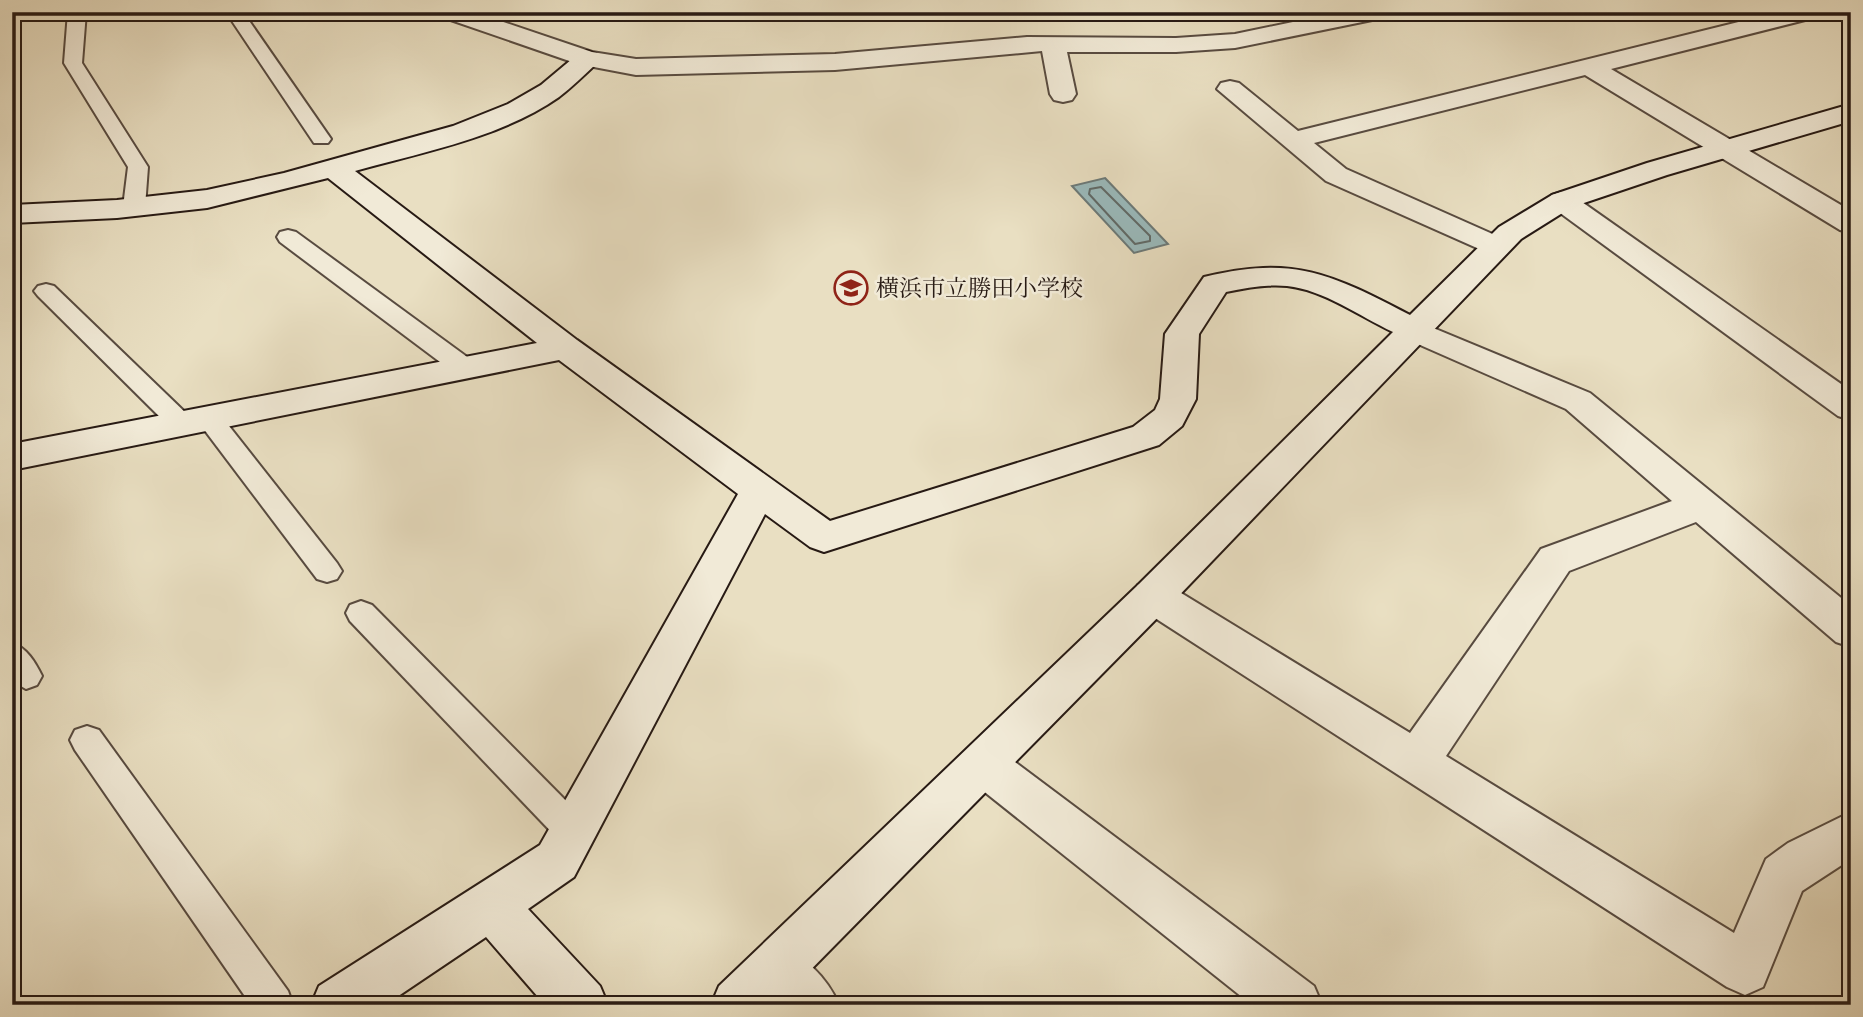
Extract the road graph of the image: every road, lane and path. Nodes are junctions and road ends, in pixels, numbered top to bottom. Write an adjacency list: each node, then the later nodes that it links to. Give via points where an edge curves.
1 (77, 12): 18 (lane, via 73,62 138,167)
2 (234, 12): 16 (lane)
3 (450, 12): 8 (street)
4 (1809, 12): 10 (street)
5 (1363, 13): 7 (street, via 1259,37)
6 (1053, 44): 7 (street); 8 (street, via 835,62 636,67); 12 (street)
7 (1176, 45): 9 (street)
8 (587, 59): 16 (street, via 550,91 463,132)
9 (1196, 61)
10 (1590, 67): 14 (street); 15 (street)
11 (1230, 89): 14 (street)
12 (1063, 94)
13 (1851, 112): 15 (street)
14 (1293, 140): 22 (street, via 1336,175)
15 (1724, 149): 17 (street); 20 (street)
16 (327, 154): 18 (street, via 206,199); 25 (street)
17 (1562, 201): 22 (street); 27 (street)
18 (134, 207): 19 (street)
19 (12, 214)
20 (1851, 224)
21 (288, 237): 26 (lane)
22 (1495, 247): 24 (street)
23 (46, 291): 28 (lane)
24 (1415, 330): 30 (street, via 1316,283 1285,276 1215,284 1182,334 1178,399 1168,417 1146,436 824,537); 31 (street, via 1578,401); 33 (street)
25 (565, 348): 26 (street); 30 (street)
26 (465, 368): 28 (street)
27 (1851, 408)
28 (195, 421): 29 (street); 32 (lane)
29 (12, 457)
30 (759, 490): 39 (street)
31 (1700, 505): 35 (street); 37 (street, via 1555,560)
32 (327, 571)
33 (1153, 596): 37 (street); 38 (street)
34 (361, 613): 39 (lane)
35 (1851, 630)
36 (87, 740): 43 (lane)
37 (1415, 763): 40 (street, via 1745,969 1783,875)
38 (983, 764): 42 (street); 48 (street)
39 (573, 831): 41 (street, via 557,861)
40 (1851, 834)
41 (490, 904): 44 (street); 45 (street)
42 (775, 969): 46 (street); 47 (street)
43 (274, 1005)
44 (338, 1005)
45 (581, 1005)
46 (738, 1005)
47 (812, 1005)
48 (1295, 1005)

